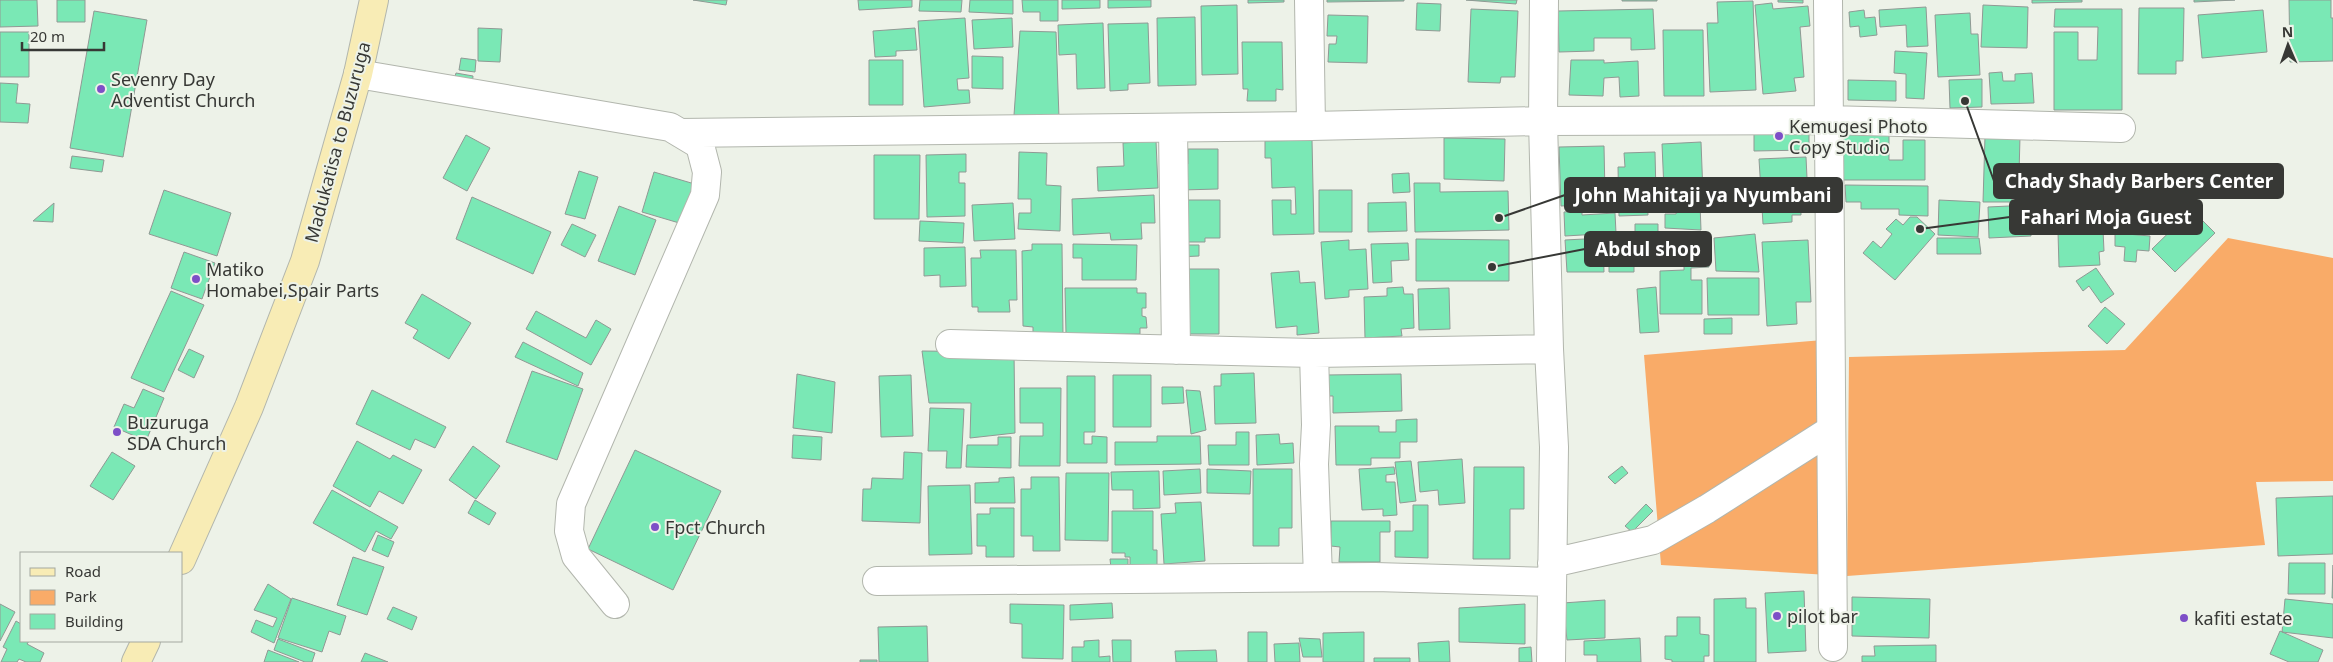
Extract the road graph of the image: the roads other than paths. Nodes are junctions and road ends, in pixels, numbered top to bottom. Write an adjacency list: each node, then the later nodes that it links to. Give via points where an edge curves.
1 (374, 0): 5 (main road, Madukatisa to Buzuruga)
2 (1309, 0): 8 (street)
3 (1544, 0): 6 (street)
4 (1828, 0): 7 (street)
5 (358, 74): 11 (street, via 670,127); 17 (main road, Madukatisa to Buzuruga, via 305,261 249,407)
6 (1543, 120): 7 (street); 8 (street); 13 (street)
7 (1828, 120): 10 (street); 16 (street)
8 (1311, 126): 9 (street)
9 (1174, 128): 11 (street); 14 (street)
10 (2121, 128)
11 (680, 133): 21 (street, via 700,144 706,172 705,195 571,504 569,531 576,556)
12 (950, 344): 14 (street)
13 (1549, 349): 15 (street); 18 (street, via 1554,447)
14 (1176, 350): 15 (street)
15 (1314, 353): 19 (street)
16 (1831, 430): 18 (street, via 1653,540); 23 (street)
17 (182, 558)
18 (1551, 572): 19 (street); 25 (street)
19 (1318, 577): 20 (street)
20 (877, 581)
21 (615, 604)
22 (146, 642): 24 (main road)
23 (1833, 647)
24 (136, 662)
25 (1551, 662)

